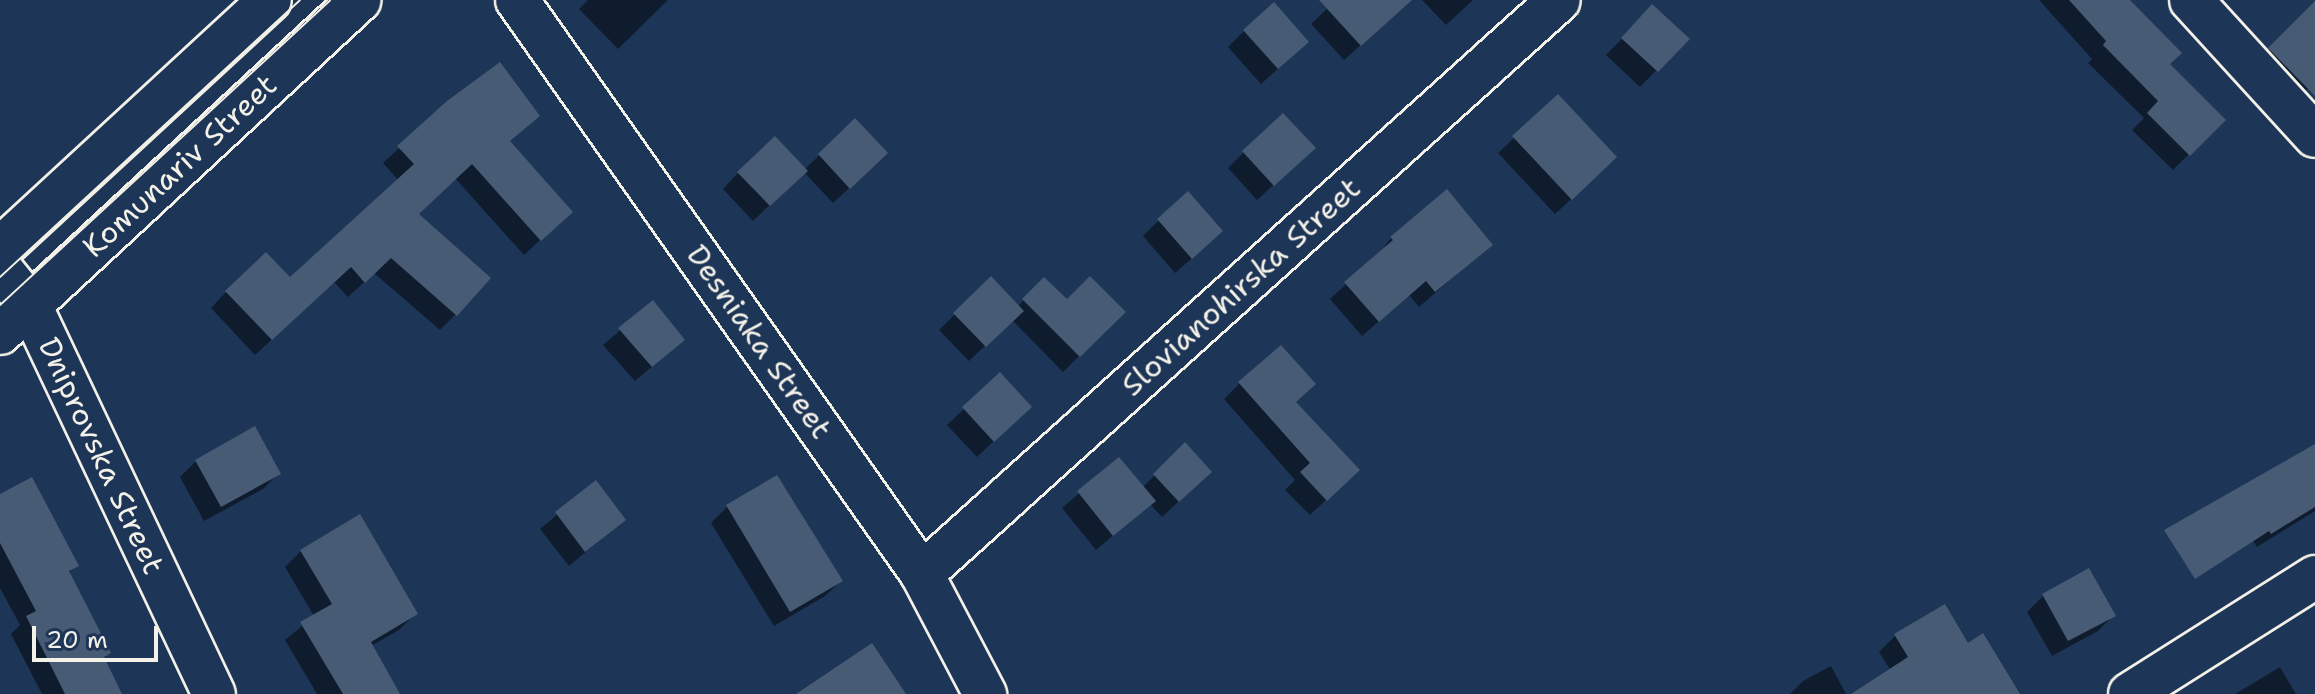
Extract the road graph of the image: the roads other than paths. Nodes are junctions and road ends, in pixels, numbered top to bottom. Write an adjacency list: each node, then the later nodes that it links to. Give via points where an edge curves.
1 (270, 0): 7 (street, Komunariv Street)
2 (359, 0): 9 (street, Komunariv Street)
3 (517, 0): 10 (street, Desniaka Street)
4 (1559, 0): 10 (street, Slovianohirska Street)
5 (2191, 0): 6 (street)
6 (2315, 136)
7 (0, 249)
8 (0, 268): 9 (street, Dniprovska Street)
9 (15, 319): 12 (street, Dniprovska Street)
10 (922, 574): 13 (street, Desniaka Street)
11 (2315, 577): 14 (street)
12 (214, 694)
13 (985, 694)
14 (2130, 694)

